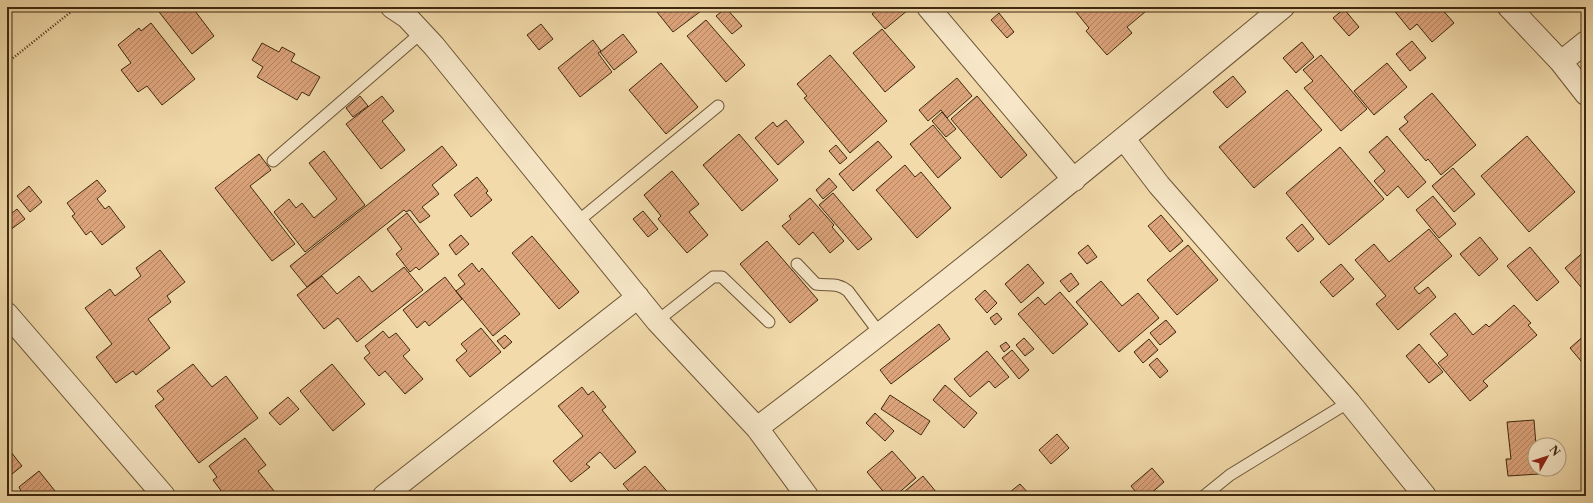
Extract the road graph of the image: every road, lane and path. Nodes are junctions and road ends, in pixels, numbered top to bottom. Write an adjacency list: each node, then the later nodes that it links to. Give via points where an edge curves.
1 (77, 7): 9 (path)
2 (392, 7): 6 (street, via 407,17)
3 (928, 7): 14 (street)
4 (1283, 7): 12 (street)
5 (1509, 7): 8 (street)
6 (422, 33): 13 (lane); 15 (street)
7 (1586, 42): 8 (street)
8 (1561, 62): 10 (street)
9 (7, 65)
10 (1586, 94)
11 (718, 106): 15 (lane)
12 (1124, 138): 14 (street); 22 (street, via 1159,185)
13 (273, 161)
14 (1074, 180): 21 (street)
15 (577, 222): 17 (street)
16 (797, 264): 21 (lane, via 816,284 834,283 845,288)
17 (638, 296): 19 (street); 25 (street)
18 (7, 314): 24 (street)
19 (657, 320): 20 (lane, via 718,275); 23 (street)
20 (769, 322)
21 (881, 335): 23 (street)
22 (1349, 402): 27 (lane, via 1230,475); 28 (street)
23 (758, 428): 26 (street)
24 (164, 496)
25 (384, 496)
26 (807, 496)
27 (1204, 496)
28 (1425, 496)

